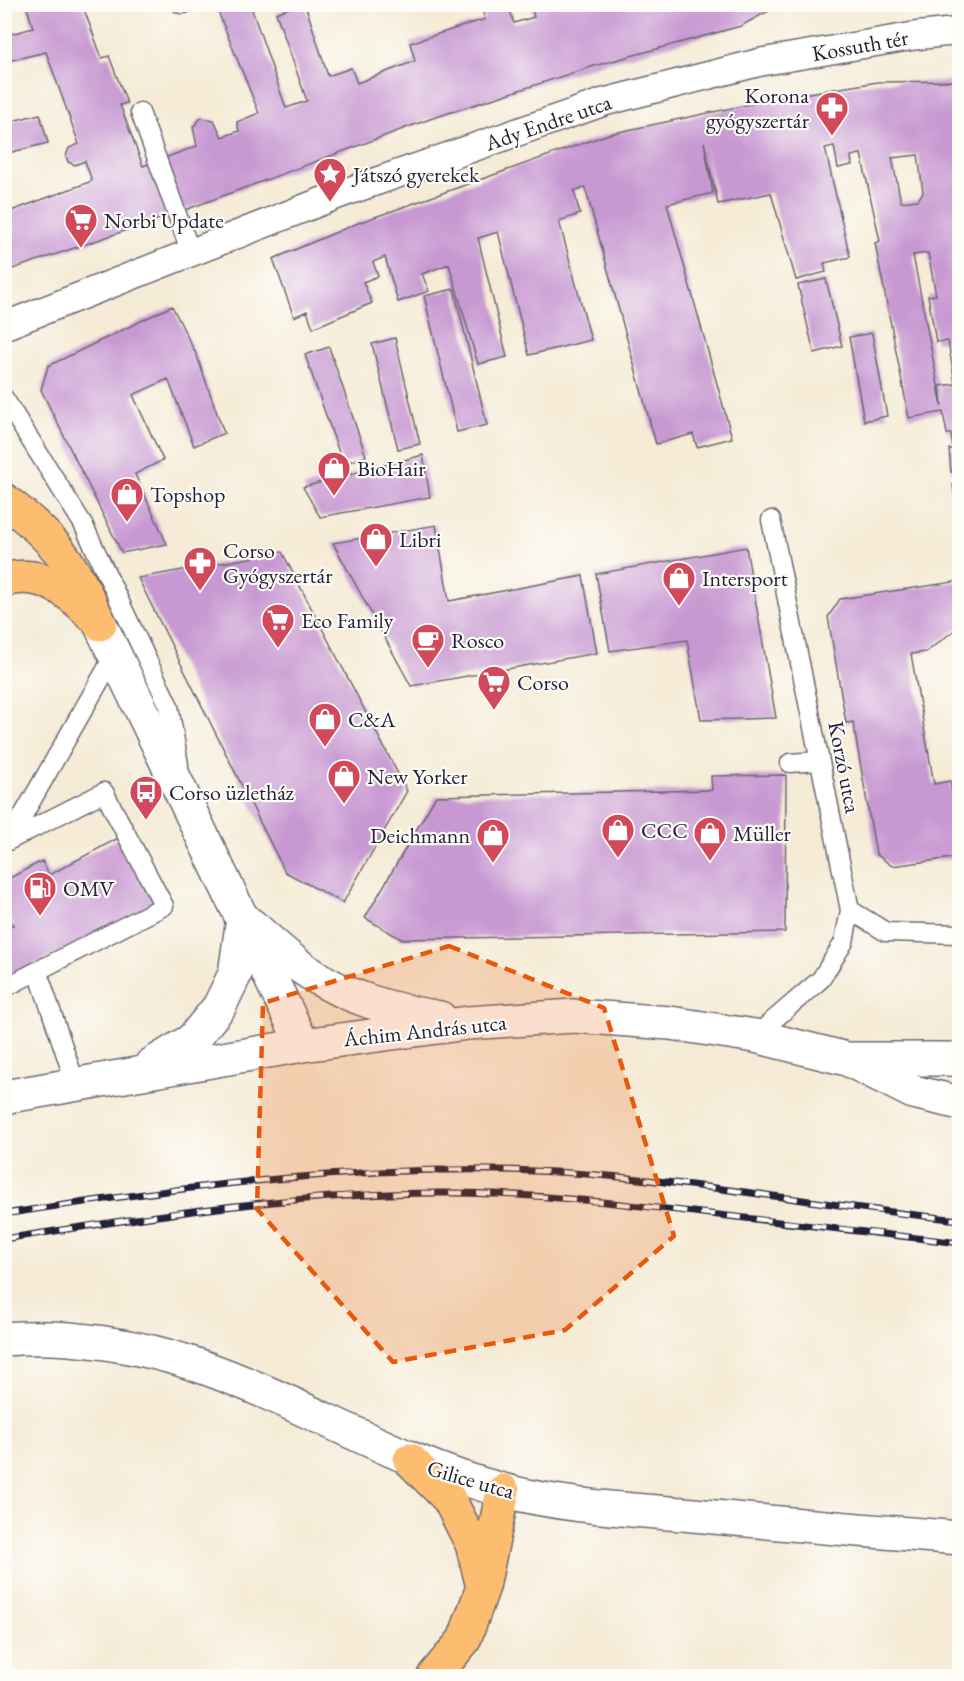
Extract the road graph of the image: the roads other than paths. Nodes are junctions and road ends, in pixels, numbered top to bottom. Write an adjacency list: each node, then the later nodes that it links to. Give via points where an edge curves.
1 (960, 32): 2 (street, Kossuth tér)
2 (761, 62): 4 (street, Ady Endre utca, via 604,102 343,193)
3 (140, 112): 4 (lane)
4 (191, 253): 5 (street, Ady Endre utca)
5 (4, 326)
6 (4, 398): 14 (lane, via 83,524 169,706)
7 (4, 500): 10 (main road, via 61,550 79,577)
8 (771, 520): 12 (lane, Korzó utca)
9 (4, 580): 10 (main road, via 27,576 45,579 78,601)
10 (100, 624): 11 (street)
11 (116, 654): 14 (street); 15 (lane)
12 (819, 761): 13 (lane); 16 (lane, Korzó utca)
13 (790, 763)
14 (186, 802): 17 (street)
15 (6, 842): 19 (lane, via 104,792 164,906)
16 (850, 910): 18 (lane, via 886,932); 22 (lane, via 844,942 821,979)
17 (243, 918): 21 (street, via 304,969 340,991 378,1004); 23 (street); 26 (street, via 235,974 219,1007 192,1040)
18 (960, 934)
19 (38, 972): 20 (lane, via 6,987); 27 (lane)
20 (4, 984)
21 (468, 1023): 22 (street, Áchim András utca, via 574,1016 670,1023); 23 (street, Áchim András utca)
22 (755, 1036): 24 (street, Áchim András utca)
23 (303, 1045): 26 (street, Áchim András utca)
24 (847, 1059): 25 (street, Áchim András utca); 29 (street, Áchim András utca, via 913,1092)
25 (960, 1059)
26 (136, 1074): 27 (street, Áchim András utca)
27 (76, 1085): 28 (street, Áchim András utca)
28 (4, 1097)
29 (960, 1103)
30 (4, 1339): 31 (street, Gilice utca, via 84,1342 145,1351 198,1366)
31 (410, 1460): 32 (street, Gilice utca); 34 (main road, via 449,1499 472,1544)
32 (503, 1491): 33 (street, Gilice utca, via 593,1506); 34 (main road)
33 (960, 1538)
34 (483, 1587): 35 (main road, via 464,1640)
35 (434, 1677)

